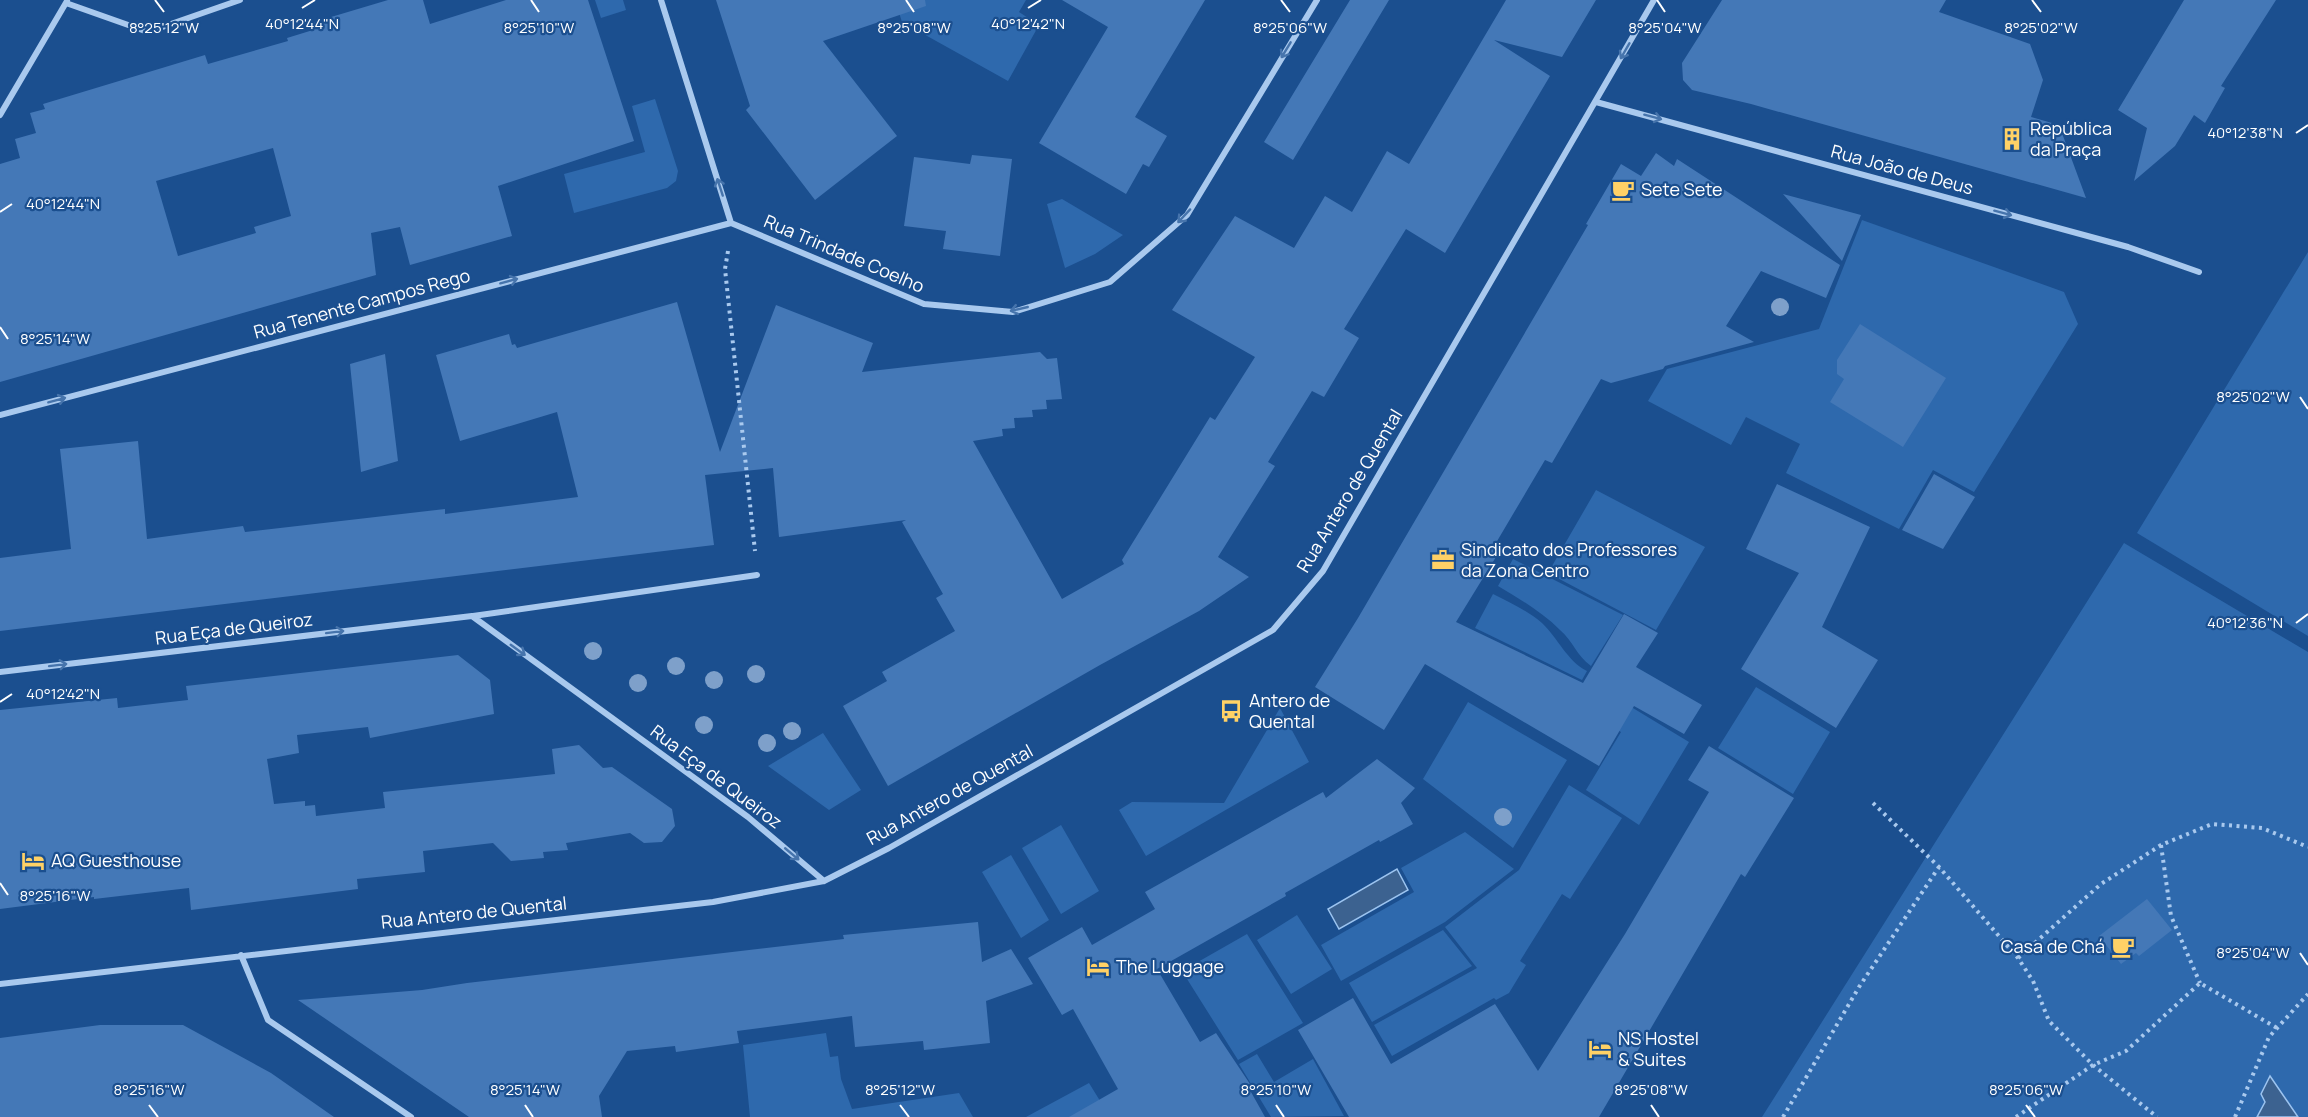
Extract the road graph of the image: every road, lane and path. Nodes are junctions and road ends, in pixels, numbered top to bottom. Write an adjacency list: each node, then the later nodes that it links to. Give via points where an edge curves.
1 (240, 0): 5 (street, via 148,32)
2 (661, 0): 8 (street, one-way to 2)
3 (1317, 0): 8 (street, Rua Trindade Coelho, one-way to 8, via 1187,215 1110,282 1013,312 924,304)
4 (1654, 0): 6 (street, Rua Antero de Quental, one-way to 6)
5 (67, 2): 7 (street)
6 (1596, 102): 10 (street, Rua João de Deus, one-way to 10, via 2128,247); 20 (street, Rua Antero de Quental, via 1323,571 1273,630)
7 (0, 115)
8 (732, 223): 11 (street, Rua Tenente Campos Rego, one-way to 8)
9 (725, 269): 12 (path)
10 (2199, 272)
11 (0, 415)
12 (753, 536)
13 (757, 574): 14 (street, Rua Eça de Queiroz)
14 (472, 616): 15 (street, Rua Eça de Queiroz, one-way to 14); 20 (street, Rua Eça de Queiroz, one-way to 20, via 747,817)
15 (0, 672)
16 (1873, 803): 19 (path)
17 (2161, 845): 18 (path, via 2212,824 2262,828); 22 (path, via 2101,884); 23 (path, via 2171,916)
18 (2308, 847)
19 (1939, 867): 22 (path); 29 (path, via 1859,987)
20 (824, 881): 21 (street, Rua Antero de Quental, via 713,902)
21 (241, 955): 24 (street, Rua Antero de Quental); 28 (street, via 268,1020)
22 (2018, 958): 27 (path, via 2033,981 2049,1021)
23 (2200, 983): 26 (path); 27 (path, via 2127,1051)
24 (0, 984)
25 (2308, 994): 26 (path)
26 (2277, 1028): 32 (path, via 2269,1037)
27 (2093, 1065): 30 (path); 31 (path)
28 (411, 1117)
29 (1783, 1117)
30 (2016, 1117)
31 (2157, 1117)
32 (2235, 1117)

